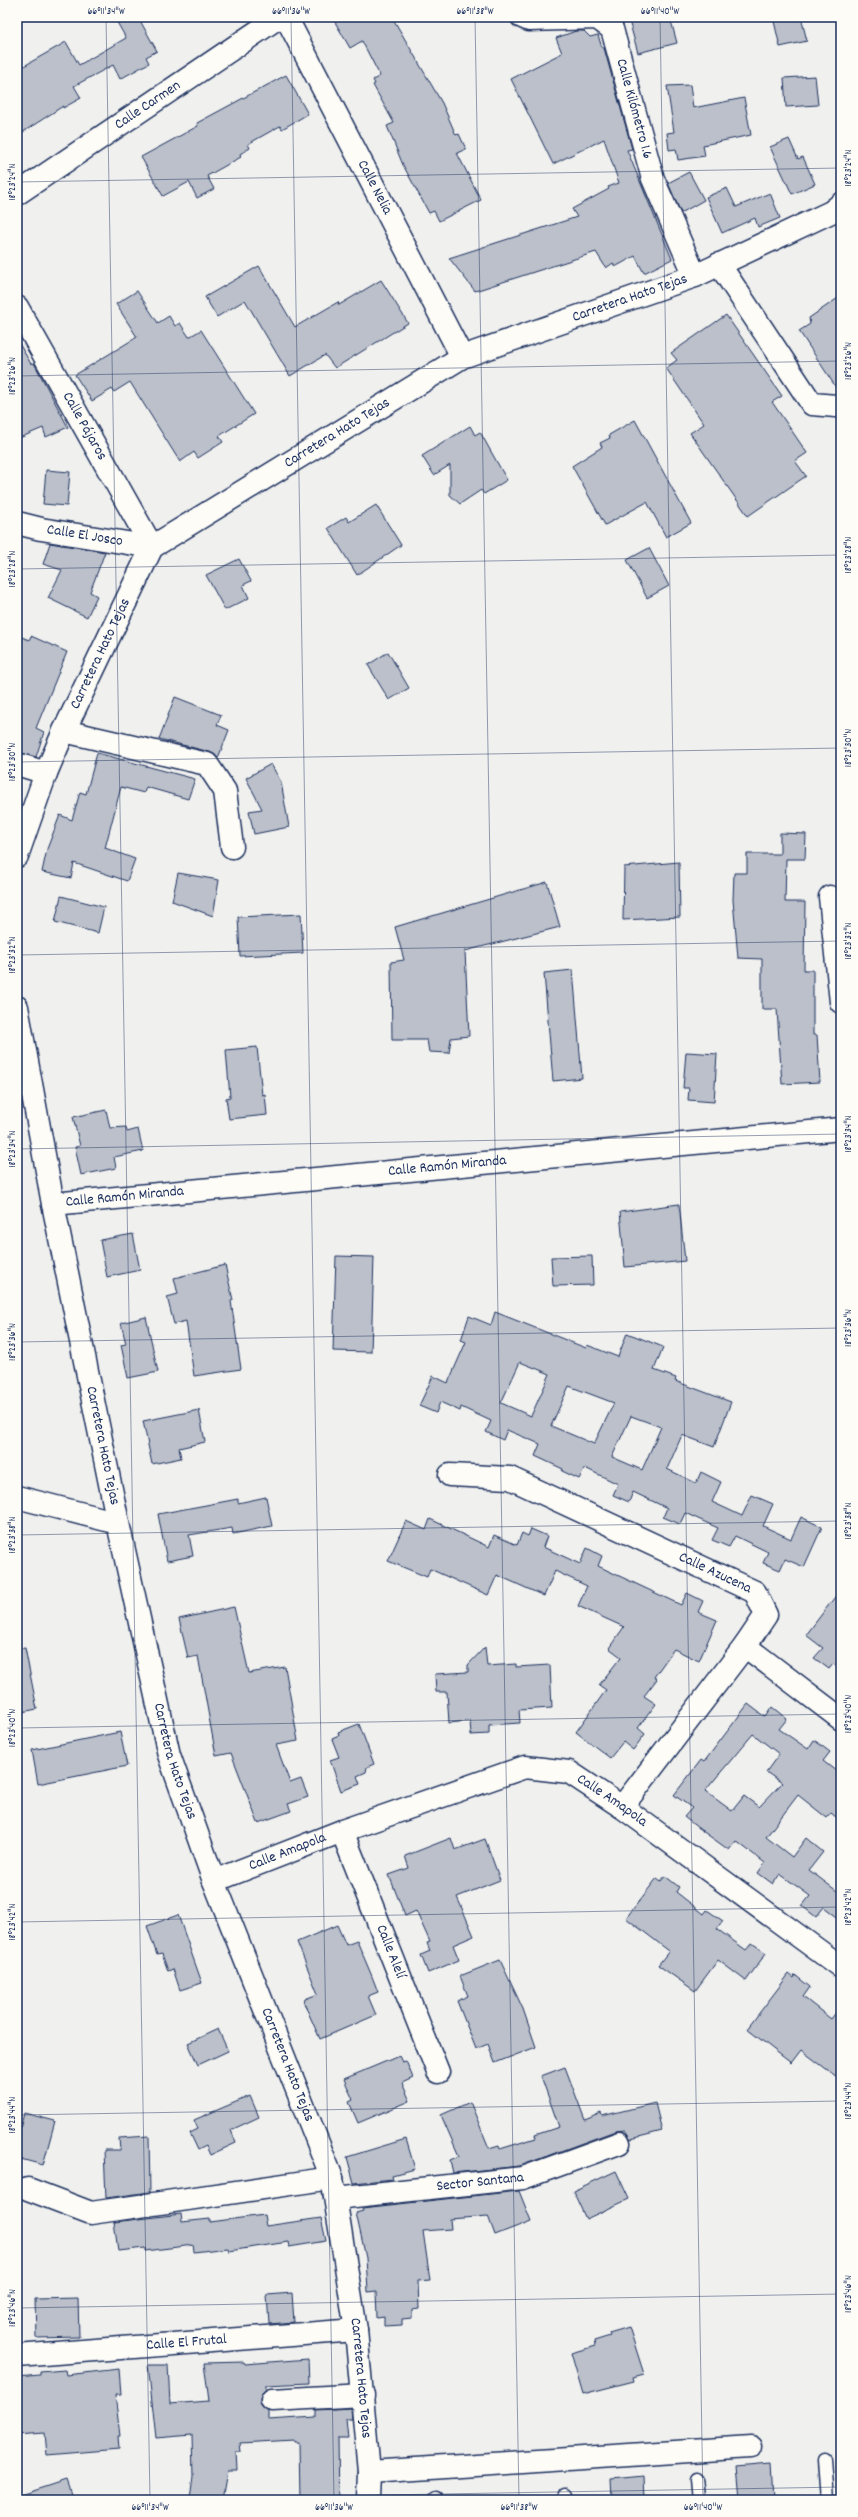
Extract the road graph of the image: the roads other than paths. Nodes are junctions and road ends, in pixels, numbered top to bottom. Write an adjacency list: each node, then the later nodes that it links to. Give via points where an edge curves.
1 (279, 17): 4 (street, Calle Carmen)
2 (286, 17): 9 (street, Calle Nelia)
3 (522, 17): 7 (street, Calle Kilómetro 1.6, via 528,20 597,18 612,29 653,179)
4 (17, 194)
5 (841, 204): 6 (street, Carretera Hato Tejas, via 831,212)
6 (719, 264): 7 (street, Carretera Hato Tejas); 10 (street, via 812,404)
7 (695, 276): 9 (street, Carretera Hato Tejas)
8 (17, 307): 12 (street, Calle Pájaros)
9 (462, 357): 12 (street, Carretera Hato Tejas)
10 (841, 404)
11 (17, 523): 12 (street, Calle El Josco, via 41,530)
12 (152, 547): 13 (street, Carretera Hato Tejas)
13 (64, 730): 15 (street, Carretera Hato Tejas); 16 (street, via 208,764 225,791)
14 (17, 764): 15 (street)
15 (46, 773): 17 (street, Carretera Hato Tejas)
16 (232, 847)
17 (17, 856)
18 (830, 897): 19 (street)
19 (841, 1002)
20 (17, 1007): 22 (street, Carretera Hato Tejas)
21 (841, 1129): 22 (street, Calle Ramón Miranda)
22 (53, 1204): 25 (street, Carretera Hato Tejas)
23 (450, 1475): 26 (street, Calle Azucena, via 510,1478 755,1592 766,1615)
24 (17, 1497): 25 (street)
25 (118, 1523): 30 (street, Carretera Hato Tejas, via 169,1755)
26 (745, 1646): 27 (street); 28 (street, Calle Azucena)
27 (841, 1719)
28 (622, 1807): 29 (street, Calle Amapola, via 569,1772 525,1767); 31 (street, Calle Amapola)
29 (342, 1832): 30 (street, Calle Amapola); 32 (street, Calle Alelí)
30 (214, 1881): 34 (street, Carretera Hato Tejas)
31 (841, 1967)
32 (438, 2072)
33 (619, 2143): 34 (street, Sector Santana, via 523,2178)
34 (334, 2188): 35 (street, Sector Santana, via 91,2213); 36 (street, Carretera Hato Tejas)
35 (28, 2189)
36 (356, 2330): 37 (street, Calle El Frutal); 38 (street, Carretera Hato Tejas)
37 (17, 2356)
38 (363, 2395): 39 (street); 42 (street, Carretera Hato Tejas)
39 (272, 2400)
40 (751, 2447): 42 (street)
41 (824, 2460): 46 (lane)
42 (369, 2472): 44 (street, Carretera Hato Tejas)
43 (697, 2478): 45 (lane)
44 (368, 2500)
45 (699, 2500)
46 (827, 2500)

